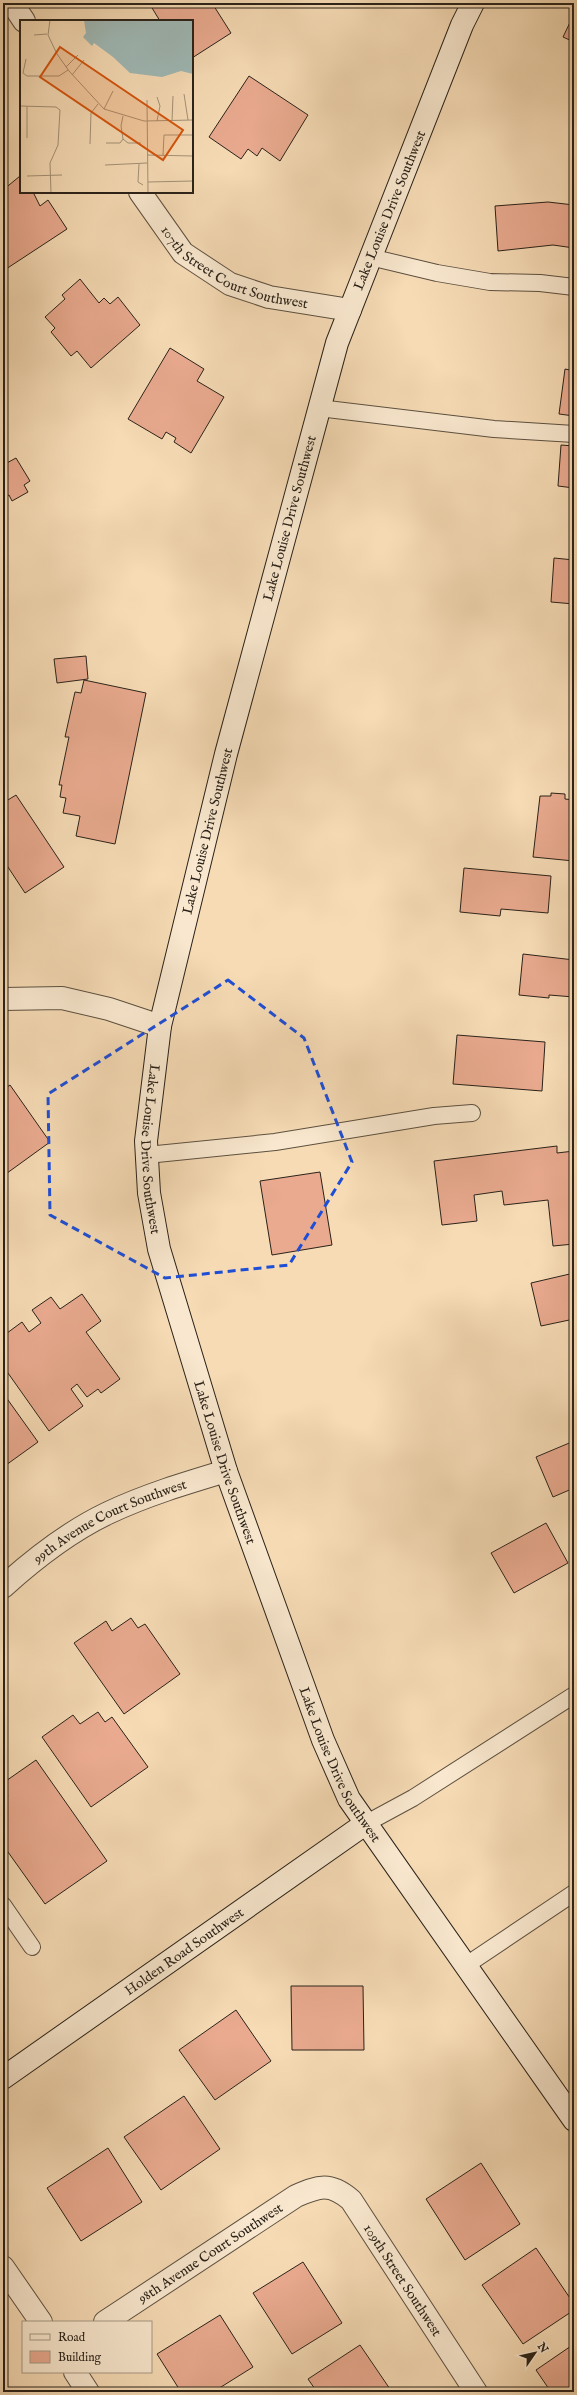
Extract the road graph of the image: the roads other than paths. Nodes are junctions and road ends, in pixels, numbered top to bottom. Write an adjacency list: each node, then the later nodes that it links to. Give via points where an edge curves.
1 (12, 3): 3 (street)
2 (473, 3): 5 (street, Lake Louise Drive Southwest)
3 (23, 20)
4 (141, 193): 7 (street, 107th Street Court Southwest, via 183,253 230,284 269,297)
5 (370, 258): 6 (lane, via 490,282); 7 (street, Lake Louise Drive Southwest)
6 (574, 287)
7 (350, 310): 8 (street, Lake Louise Drive Southwest, via 337,343)
8 (319, 408): 9 (lane, via 494,429); 11 (street, Lake Louise Drive Southwest, via 226,754)
9 (574, 434)
10 (3, 999): 11 (street, via 62,998 109,1009)
11 (160, 1026): 13 (street, Lake Louise Drive Southwest, via 153,1071)
12 (472, 1113): 13 (lane, via 434,1116 276,1142)
13 (147, 1155): 14 (street, Lake Louise Drive Southwest, via 149,1193 159,1249)
14 (226, 1471): 15 (street, 99th Avenue Court Southwest, via 164,1490 107,1513 44,1553); 17 (street, Lake Louise Drive Southwest, via 324,1740 349,1799)
15 (3, 1587)
16 (574, 1695): 17 (lane, via 413,1798)
17 (365, 1824): 21 (street, Lake Louise Drive Southwest); 22 (street, Holden Road Southwest)
18 (574, 1893): 21 (lane)
19 (3, 1905): 20 (lane)
20 (32, 1947)
21 (465, 1966): 23 (street, Lake Louise Drive Southwest)
22 (3, 2078)
23 (574, 2120)
24 (316, 2187): 27 (street, 98th Avenue Court Southwest, via 296,2196); 30 (street, 109th Street Southwest, via 339,2190 351,2200)
25 (3, 2267): 26 (street)
26 (40, 2321)
27 (107, 2321)
28 (76, 2373): 29 (street)
29 (88, 2392)
30 (476, 2392)

